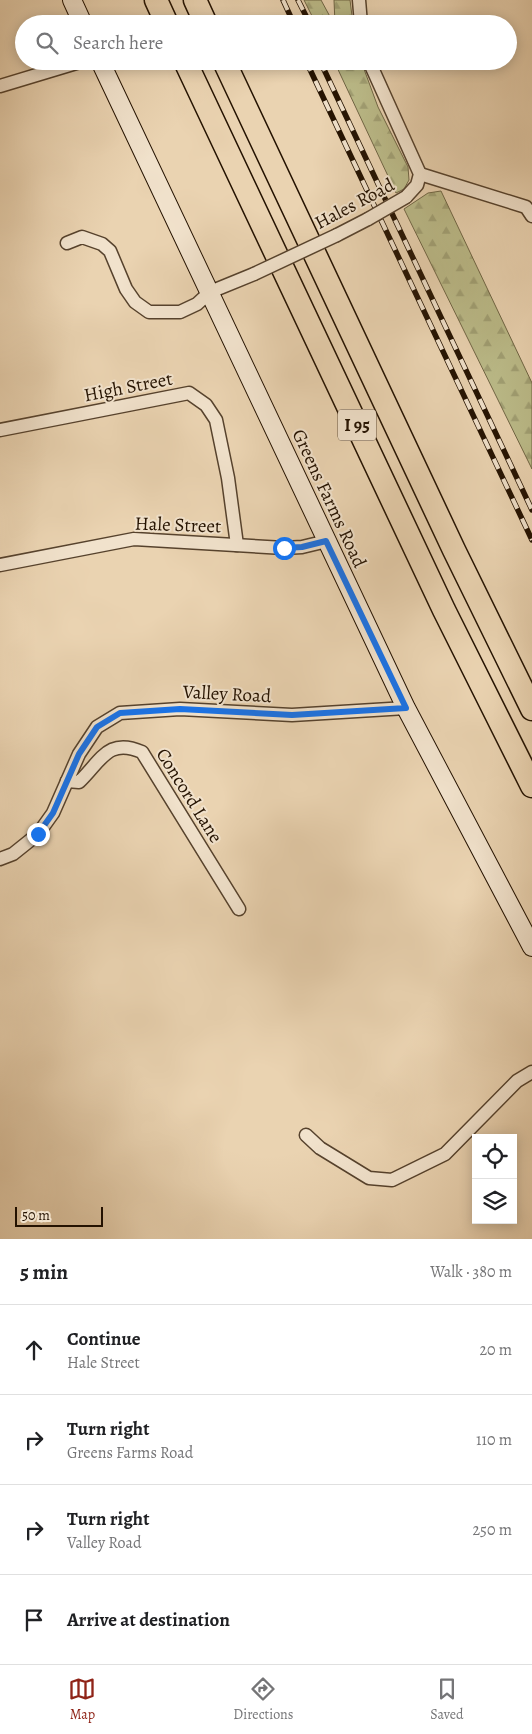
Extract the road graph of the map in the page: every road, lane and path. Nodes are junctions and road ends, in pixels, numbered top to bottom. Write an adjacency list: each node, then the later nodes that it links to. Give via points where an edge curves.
1 (72, 0): 5 (main road)
2 (156, 0): 6 (highway)
3 (195, 0): 7 (highway)
4 (359, 0): 8 (street)
5 (79, 15)
6 (164, 15)
7 (202, 15)
8 (360, 15)
9 (53, 70): 14 (street)
10 (104, 70): 18 (main road, Greens Farms Road)
11 (189, 70): 26 (highway, I 95, via 440,603)
12 (228, 70): 24 (highway, I 95)
13 (373, 70): 15 (street)
14 (0, 86)
15 (420, 174): 16 (street); 18 (street, Hales Road, bridge, via 417,185 406,197 368,219)
16 (530, 208)
17 (67, 243): 18 (street, Hales Road, via 82,237 102,244 110,251 126,289 135,302 149,312 180,312 197,304)
18 (210, 292): 20 (main road, Greens Farms Road)
19 (0, 430): 21 (street, High Street, via 189,393 206,405 216,420 228,478)
20 (326, 541): 21 (street, Hale Street, via 293,548); 23 (main road, Greens Farms Road)
21 (236, 545): 22 (street, Hale Street, via 134,539)
22 (0, 566)
23 (406, 708): 25 (street, Valley Road, via 292,715 180,709 120,713 97,727 79,754); 29 (main road, Greens Farms Road)
24 (532, 709)
25 (67, 781): 27 (street, Valley Road, via 53,813 38,834 13,854); 28 (street, Concord Lane, via 79,782 101,757 119,746 142,752)
26 (532, 786)
27 (0, 858)
28 (239, 909)
29 (532, 947)
30 (532, 1072): 31 (street, via 517,1081 444,1154 392,1180 369,1178)
31 (306, 1136)

